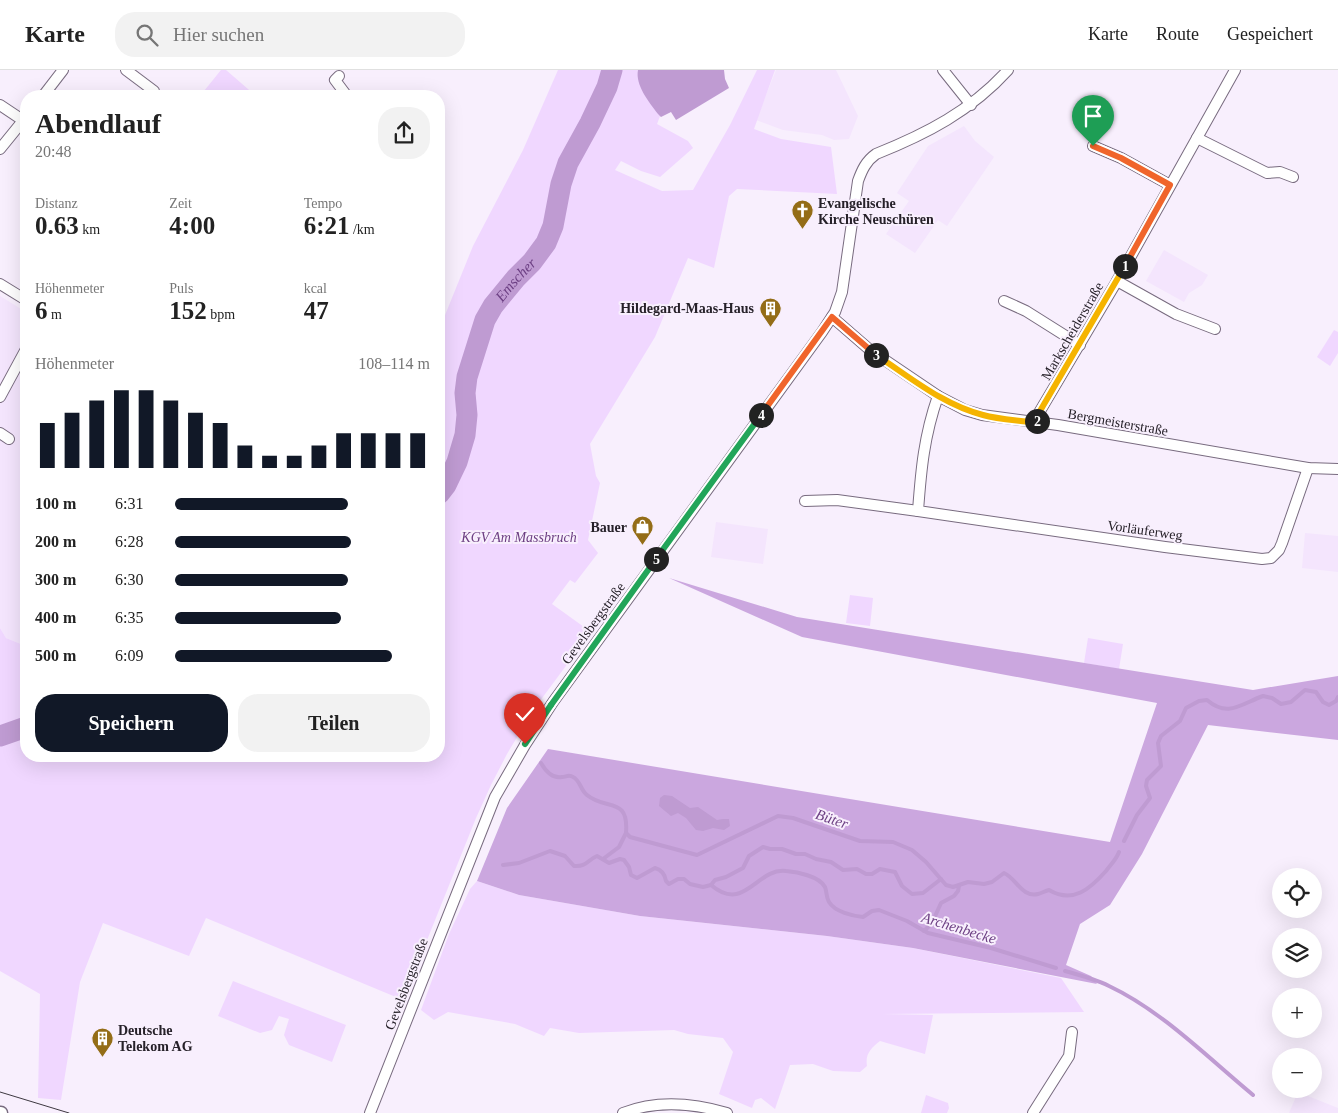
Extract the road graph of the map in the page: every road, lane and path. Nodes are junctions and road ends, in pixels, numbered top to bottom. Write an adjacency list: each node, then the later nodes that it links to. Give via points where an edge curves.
1 (63, 70): 7 (street)
2 (126, 70): 8 (street)
3 (944, 70): 11 (street)
4 (1008, 70): 11 (street, Gevelsbergstraße)
5 (1235, 70): 14 (street, Markscheiderstraße)
6 (340, 76): 9 (street, via 335,80)
7 (48, 90)
8 (153, 90)
9 (342, 90)
10 (0, 105): 12 (street)
11 (971, 105): 23 (street, Gevelsbergstraße, via 928,131 869,158 858,181 842,292)
12 (20, 116)
13 (20, 125): 16 (street)
14 (1197, 138): 17 (street, via 1267,173 1280,172); 18 (street, Markscheiderstraße)
15 (1093, 146): 18 (street)
16 (0, 149)
17 (1293, 177)
18 (1170, 185): 19 (street, Markscheiderstraße)
19 (1117, 281): 24 (street, via 1176,314); 25 (street, Markscheiderstraße)
20 (0, 284): 21 (street)
21 (20, 296)
22 (1004, 301): 25 (street)
23 (832, 317): 28 (street, Bergmeisterstraße, via 870,350); 35 (street, Gevelsbergstraße, via 525,744 495,797)
24 (1215, 329)
25 (1080, 345): 29 (street, Markscheiderstraße, via 1040,411)
26 (20, 360): 27 (street)
27 (0, 396)
28 (938, 396): 29 (street, Bergmeisterstraße, via 982,415); 33 (street, via 923,450)
29 (1037, 423): 30 (street, Bergmeisterstraße)
30 (1308, 468): 31 (street, Bergmeisterstraße); 33 (street, Vorläuferweg, via 1282,543 1271,558 1188,550)
31 (1338, 469)
32 (805, 501): 33 (street, Vorläuferweg, via 837,500)
33 (918, 511)
34 (1072, 1032): 38 (street, via 1069,1056)
35 (370, 1113)
36 (623, 1113): 37 (street, via 640,1107 674,1104)
37 (727, 1113)
38 (1034, 1113)

